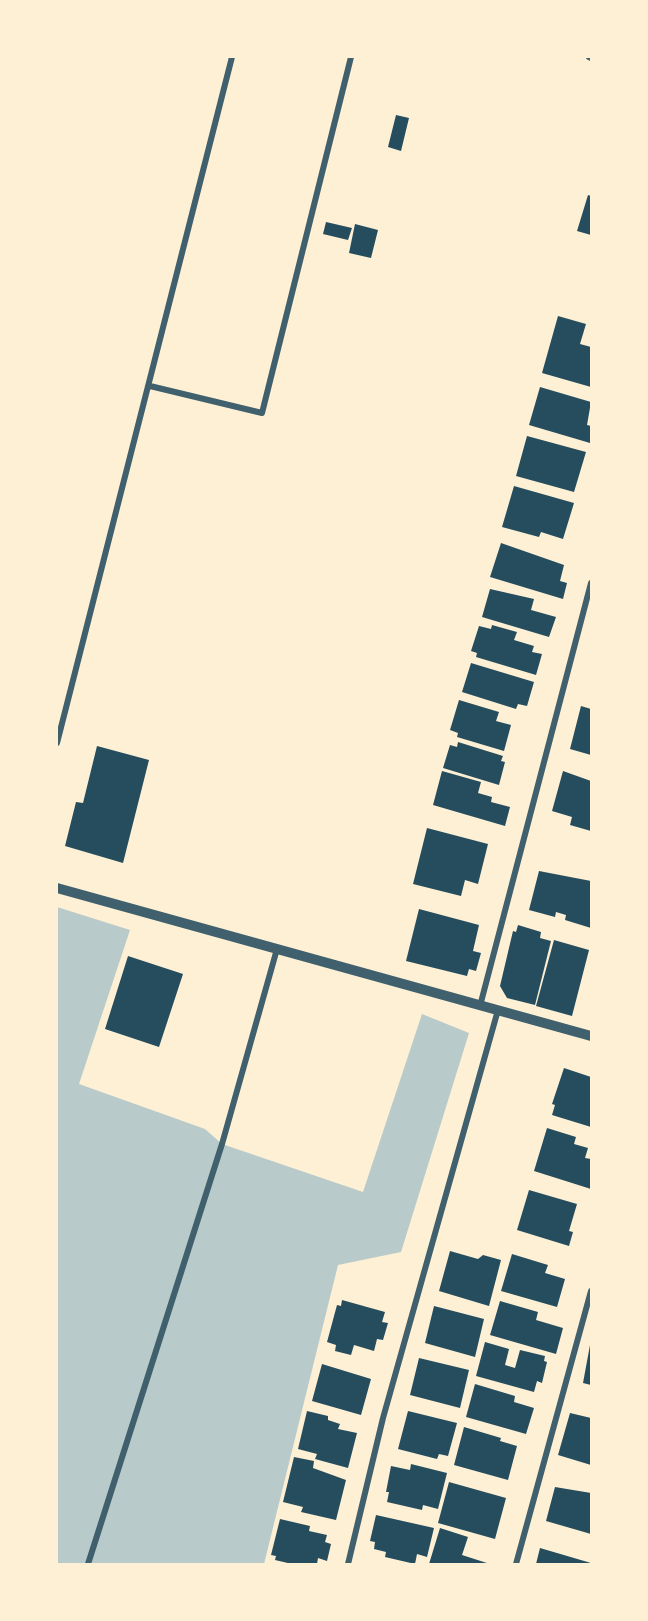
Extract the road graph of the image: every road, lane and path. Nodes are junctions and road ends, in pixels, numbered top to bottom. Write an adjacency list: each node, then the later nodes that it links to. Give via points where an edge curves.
1 (232, 57): 3 (street)
2 (351, 57): 3 (street, via 262,413)
3 (150, 386): 5 (street)
4 (591, 584): 8 (street)
5 (57, 743)
6 (57, 888): 7 (street)
7 (277, 949): 8 (street); 12 (street, via 222,1144)
8 (480, 1006): 9 (street)
9 (498, 1010): 10 (street); 13 (street, via 383,1418)
10 (591, 1036)
11 (591, 1291): 14 (street)
12 (88, 1564)
13 (348, 1564)
14 (516, 1564)

